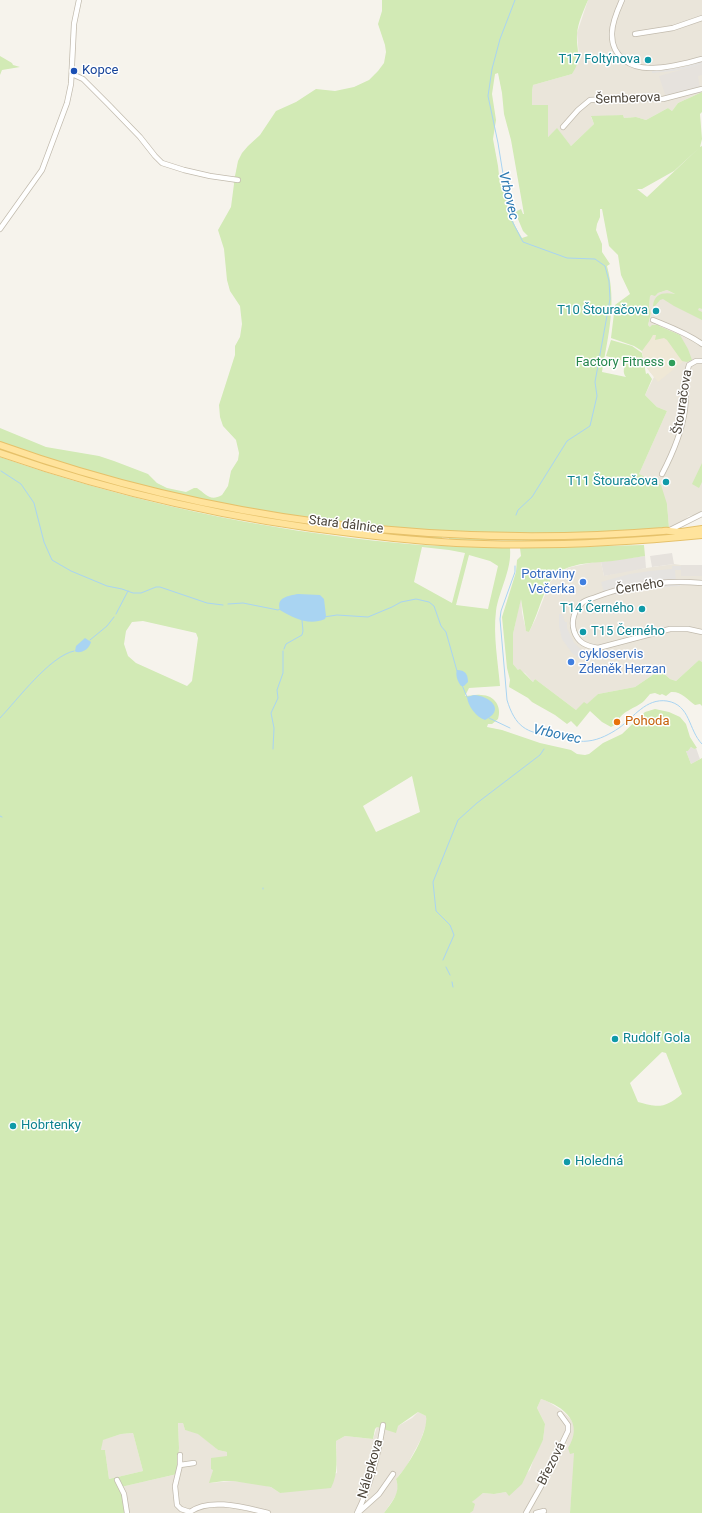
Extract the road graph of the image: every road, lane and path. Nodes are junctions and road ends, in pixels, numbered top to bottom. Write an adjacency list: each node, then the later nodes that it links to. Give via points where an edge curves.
1 (79, 0): 6 (street, via 74,24)
2 (622, 0): 5 (street, via 612,31 616,51 625,61 635,66 653,68)
3 (702, 18): 4 (street, via 676,27)
4 (635, 34)
5 (702, 59)
6 (72, 74): 9 (street, via 82,79 108,104 162,163 210,176); 10 (street, via 69,97 42,170)
7 (702, 89): 8 (street, Šemberova, via 663,99 590,100)
8 (563, 126)
9 (238, 180)
10 (0, 229)
11 (653, 320): 12 (street)
12 (702, 344)
13 (702, 361): 18 (street, Štouračova, via 688,365 685,408 680,433)
14 (0, 445): 16 (main road, Stará dálnice)
15 (0, 453): 17 (main road, Stará dálnice)
16 (56, 465): 17 (main road); 22 (main road, Stará dálnice, via 176,497 234,509 392,531 525,537 615,535)
17 (54, 471): 25 (main road, Stará dálnice, via 176,505 290,526 392,538 482,544 608,542)
18 (662, 474)
19 (702, 514): 20 (street)
20 (686, 523): 22 (street); 23 (street)
21 (702, 529): 23 (main road, Stará dálnice)
22 (670, 530): 23 (main road, Stará dálnice)
23 (680, 532): 25 (street)
24 (702, 535): 25 (main road, Stará dálnice)
25 (670, 538)
26 (702, 583): 27 (street, Černého, via 643,584 609,592 582,602 573,617 574,630 579,640 587,646 598,648 670,629)
27 (702, 632)
28 (560, 1414): 40 (street, Březová, via 568,1425 568,1431)
29 (383, 1425): 39 (street, Nálepkova, via 373,1473)
30 (180, 1455): 32 (street)
31 (194, 1462): 32 (street)
32 (180, 1465): 37 (street, via 175,1486 177,1506)
33 (393, 1474): 39 (street, Nálepkova, via 379,1494)
34 (117, 1480): 36 (street, via 124,1494)
35 (544, 1511): 41 (street)
36 (127, 1513)
37 (190, 1513): 38 (street, via 200,1507 229,1505)
38 (268, 1513)
39 (357, 1513)
40 (526, 1513)
41 (536, 1513)

